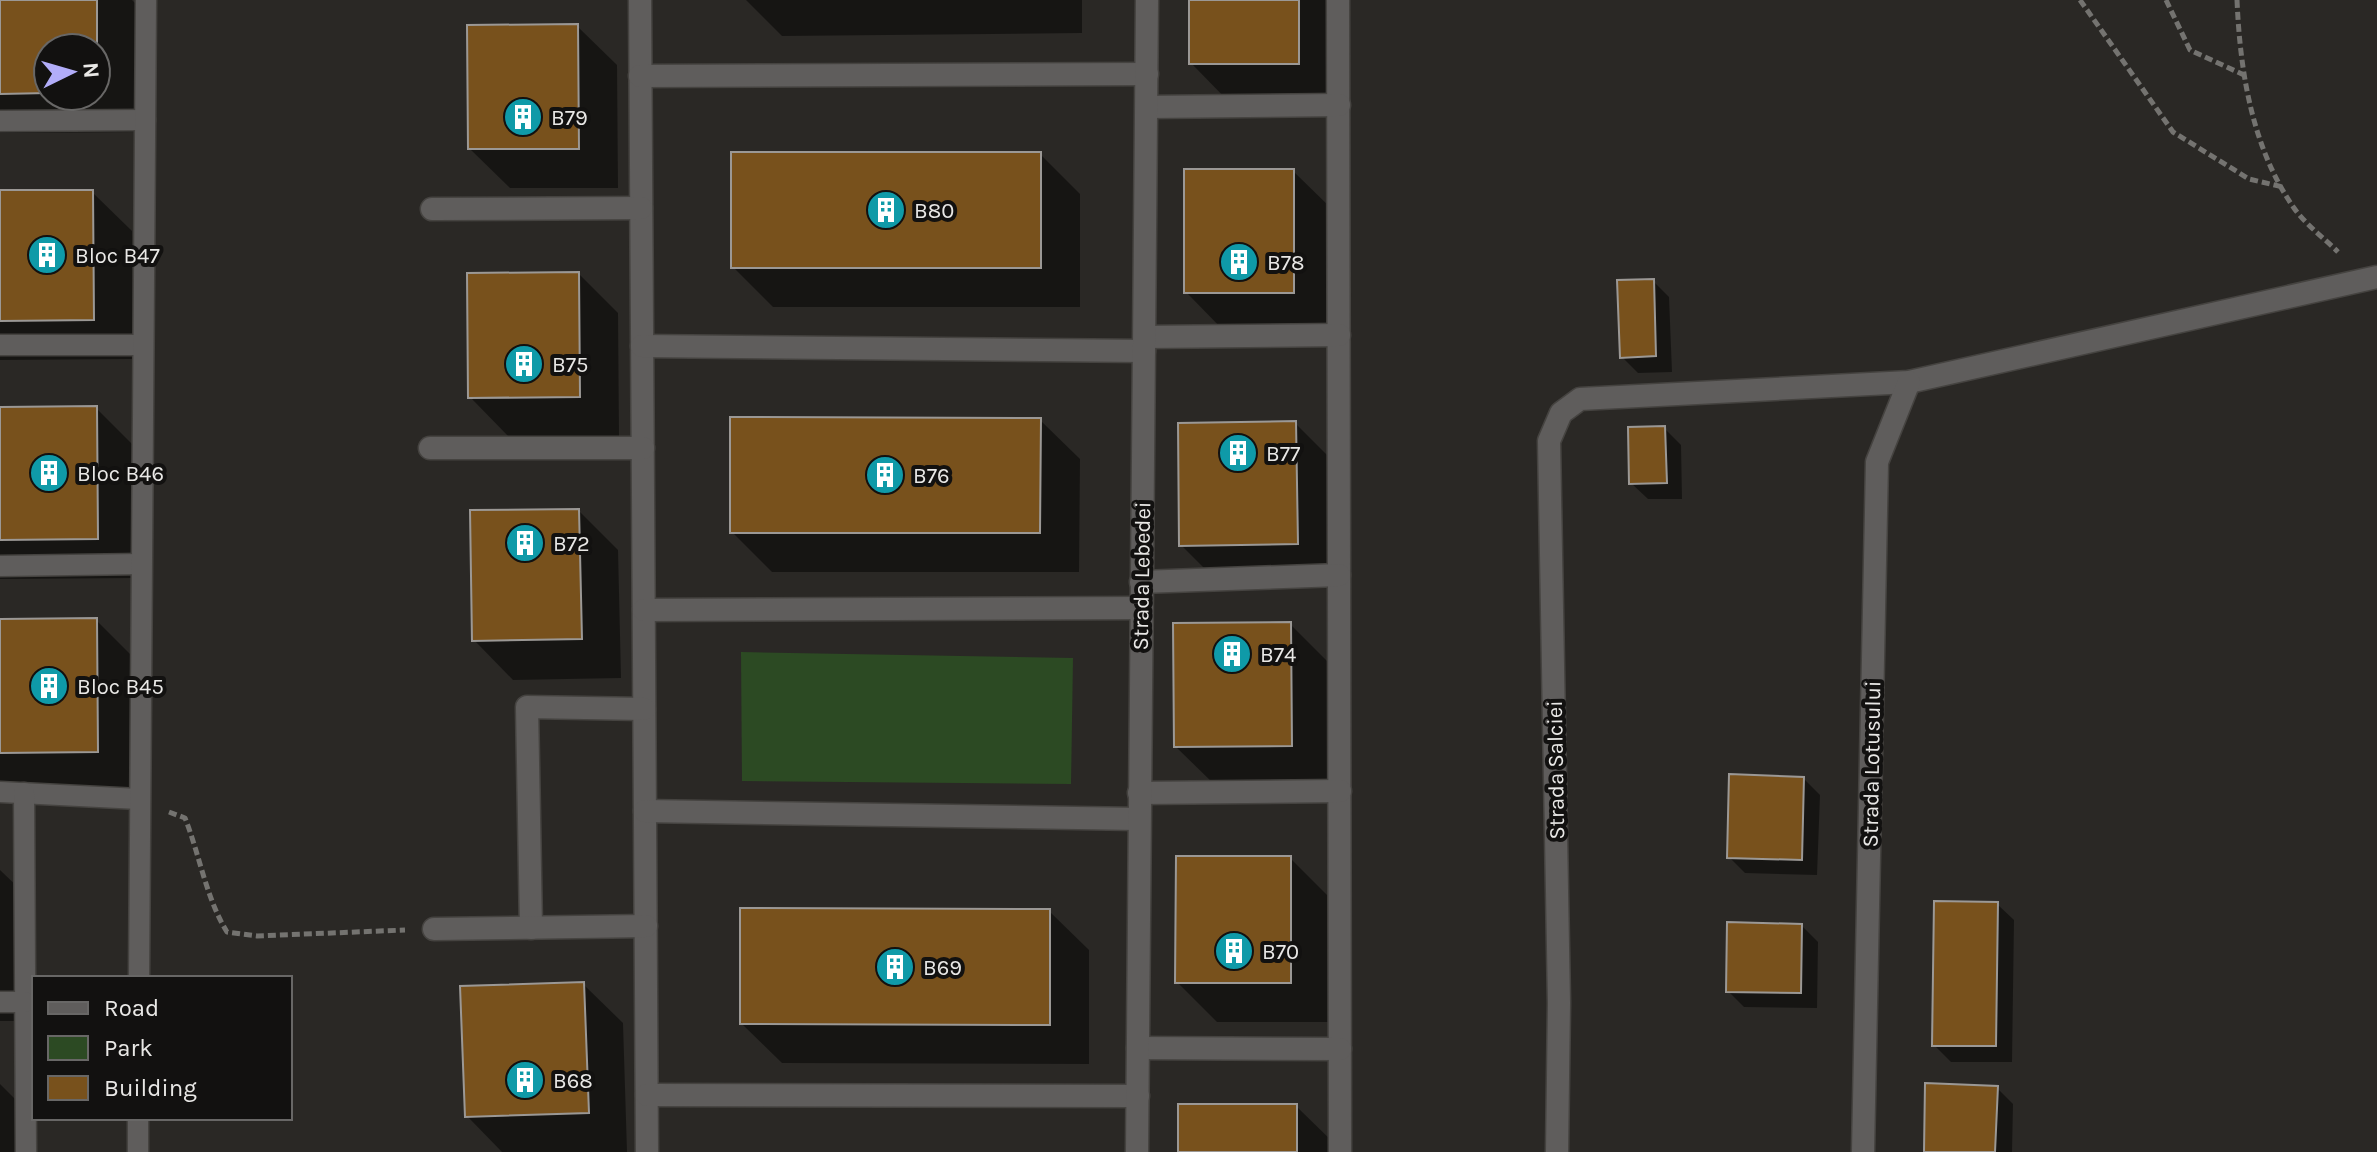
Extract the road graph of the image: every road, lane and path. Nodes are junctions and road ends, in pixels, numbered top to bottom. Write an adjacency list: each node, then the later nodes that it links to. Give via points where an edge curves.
1 (146, 0): 13 (lane)
2 (640, 0): 10 (street)
3 (1147, 0): 8 (street, Strada Lebedei)
4 (1338, 0): 11 (street)
5 (2080, 0): 15 (path, via 2173,132 2249,179)
6 (2166, 0): 9 (path, via 2190,50)
7 (2237, 0): 9 (path)
8 (1147, 74): 10 (street); 12 (street, Strada Lebedei)
9 (2244, 75): 15 (path, via 2264,154)
10 (640, 76): 16 (street)
11 (1339, 105): 12 (street); 19 (street)
12 (1147, 107): 20 (street, Strada Lebedei)
13 (145, 120): 14 (lane); 22 (lane)
14 (0, 121)
15 (2283, 187): 18 (path, via 2294,209)
16 (641, 208): 17 (street); 23 (street)
17 (432, 209)
18 (2372, 279): 24 (street)
19 (1339, 335): 20 (street); 29 (street)
20 (1144, 344): 23 (street); 30 (street, Strada Lebedei)
21 (0, 345): 22 (lane)
22 (143, 345): 27 (lane)
23 (642, 346): 26 (street)
24 (1909, 382): 57 (street, Strada Salciei, via 1580,399 1561,413 1549,441); 58 (street, Strada Lotusului, via 1877,462)
25 (430, 448): 26 (street)
26 (643, 448): 32 (street)
27 (141, 564): 28 (lane); 38 (lane)
28 (0, 566)
29 (1339, 575): 30 (street); 34 (street)
30 (1141, 582): 31 (street, Strada Lebedei)
31 (1141, 608): 32 (street); 37 (street, Strada Lebedei)
32 (644, 610): 33 (street)
33 (644, 709): 39 (street); 42 (street, via 527,707)
34 (1340, 791): 37 (street); 48 (street)
35 (0, 792): 36 (lane)
36 (24, 793): 38 (lane); 46 (lane)
37 (1139, 793): 40 (street, Strada Lebedei)
38 (139, 799): 43 (path, via 185,818 213,910 227,932 257,936); 44 (lane)
39 (645, 811): 40 (street); 41 (street)
40 (1138, 819): 47 (street, Strada Lebedei)
41 (646, 926): 42 (street); 49 (street)
42 (531, 928): 43 (street)
43 (434, 929)
44 (139, 976)
45 (0, 1002): 46 (lane)
46 (25, 1002): 52 (lane)
47 (1138, 1048): 48 (street); 50 (street, Strada Lebedei)
48 (1340, 1049): 56 (street)
49 (647, 1095): 50 (street); 54 (street)
50 (1138, 1096): 55 (street, Strada Lebedei)
51 (138, 1120): 53 (lane)
52 (26, 1152)
53 (138, 1152)
54 (647, 1152)
55 (1137, 1152)
56 (1340, 1152)
57 (1557, 1152)
58 (1863, 1152)

